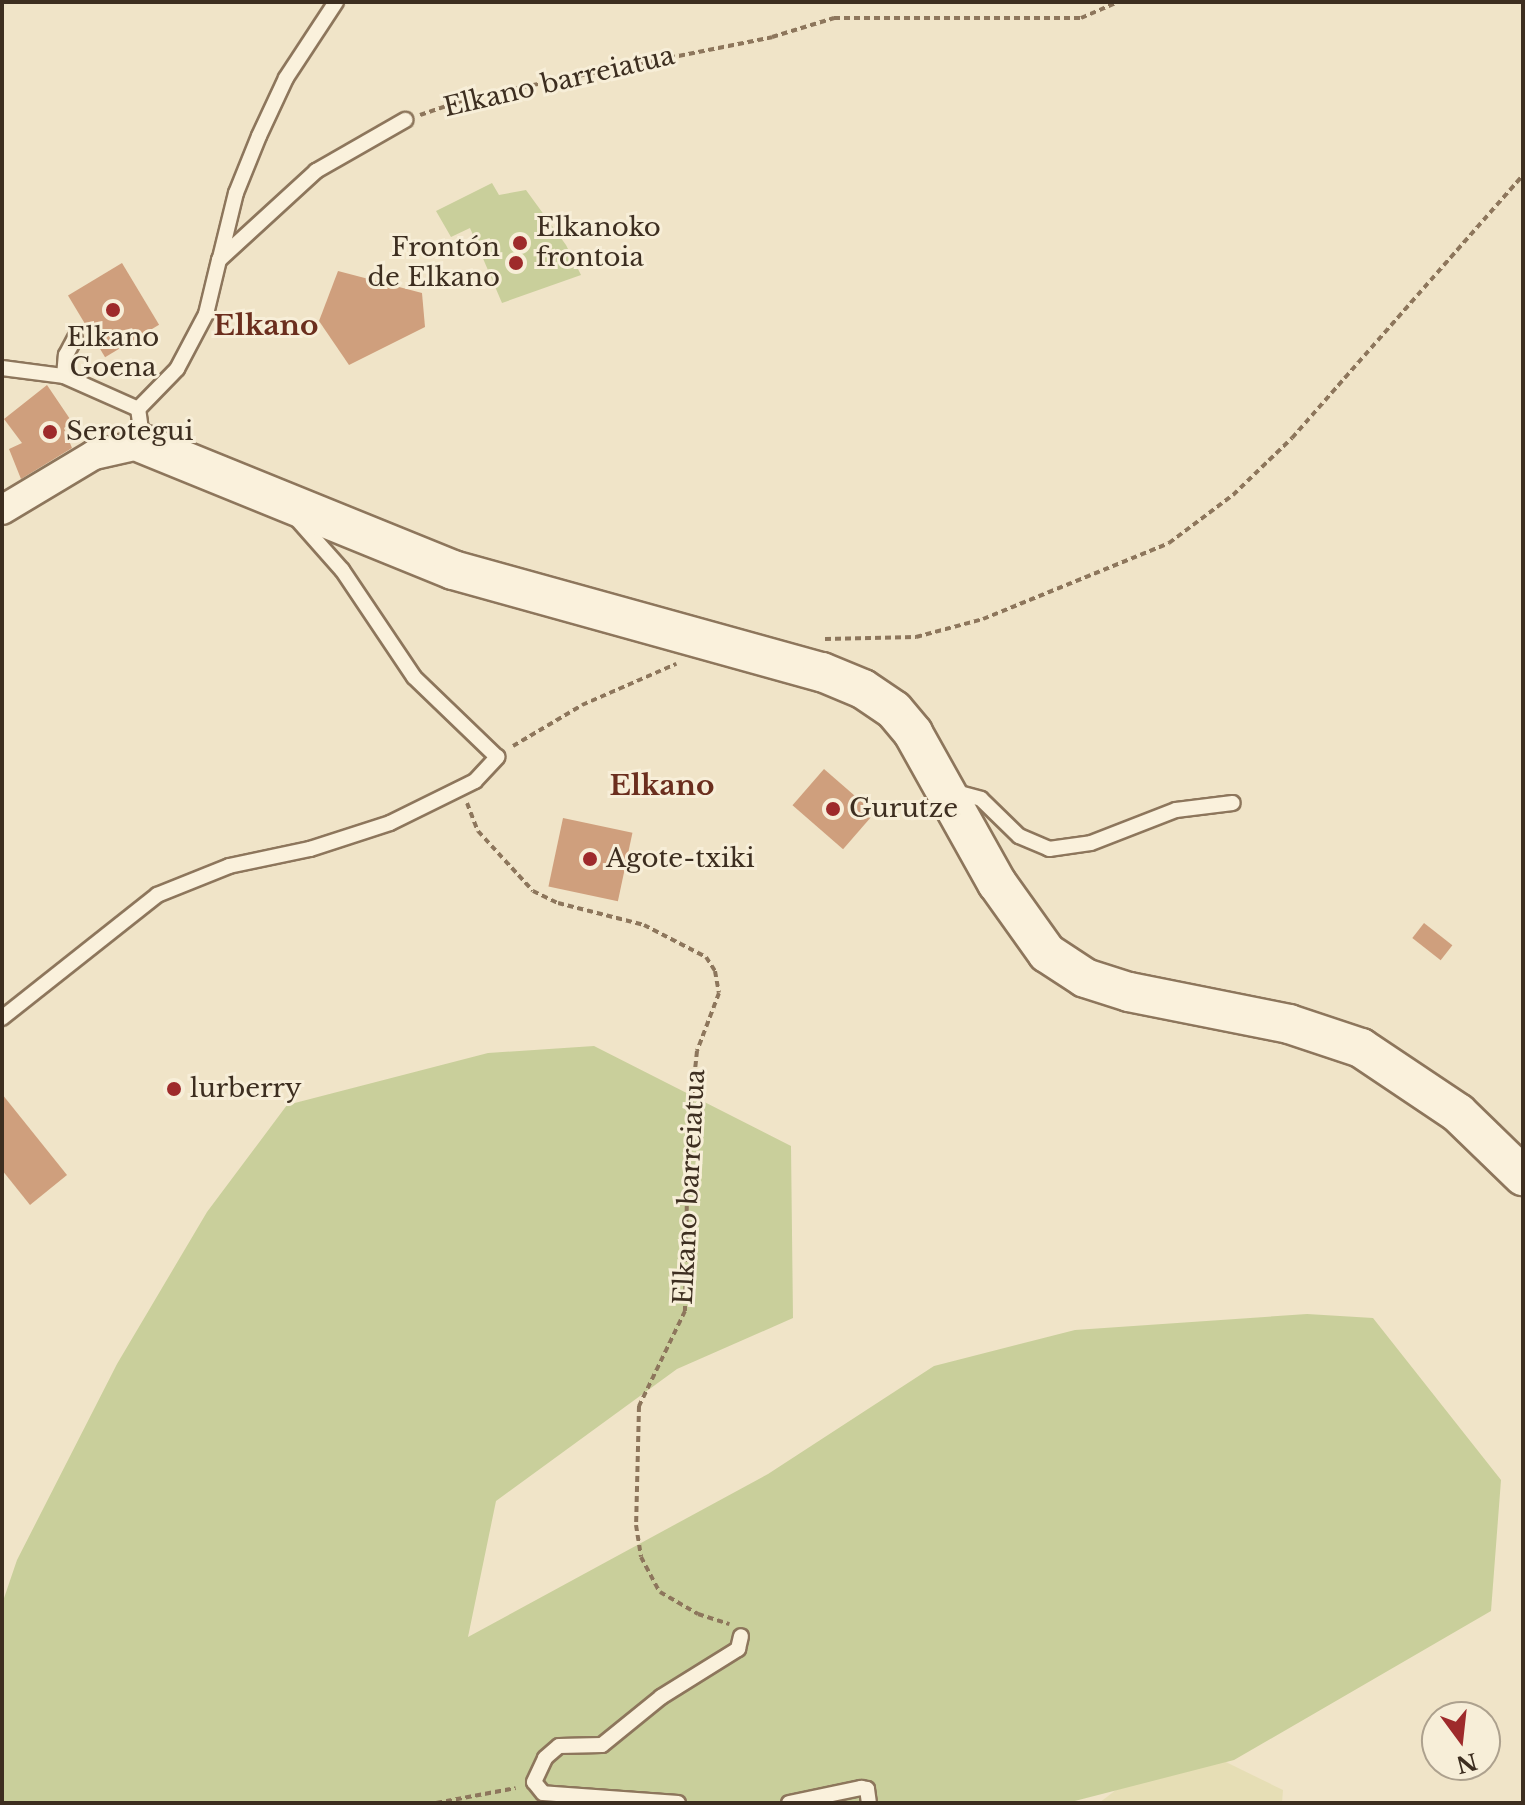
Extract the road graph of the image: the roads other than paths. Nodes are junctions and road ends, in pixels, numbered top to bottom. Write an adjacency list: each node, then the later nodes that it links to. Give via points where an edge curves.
1 (336, 2): 3 (lane, via 286,78 266,121 236,193)
2 (405, 120): 3 (lane, via 316,171)
3 (219, 260): 7 (lane, via 206,314)
4 (75, 338): 6 (lane)
5 (2, 368): 6 (lane)
6 (64, 376): 7 (lane)
7 (140, 426): 8 (street); 9 (street)
8 (276, 498): 10 (street, via 453,570 822,672 863,689 894,710); 12 (lane, via 342,570 414,677 497,757 462,789 359,834 229,866 170,888 127,913)
9 (2, 510)
10 (948, 791): 11 (lane, via 981,799 1019,836 1049,849 1091,843 1176,810); 13 (street, via 1017,915 1059,961 1085,978 1129,992 1289,1024 1361,1048 1417,1080)
11 (1233, 803)
12 (2, 1018)
13 (1523, 1176)
14 (741, 1636): 15 (lane, via 738,1649 661,1697 602,1745 559,1746 535,1777 543,1793)
15 (678, 1803)
16 (789, 1803): 17 (lane, via 861,1788 867,1789)
17 (869, 1803)

